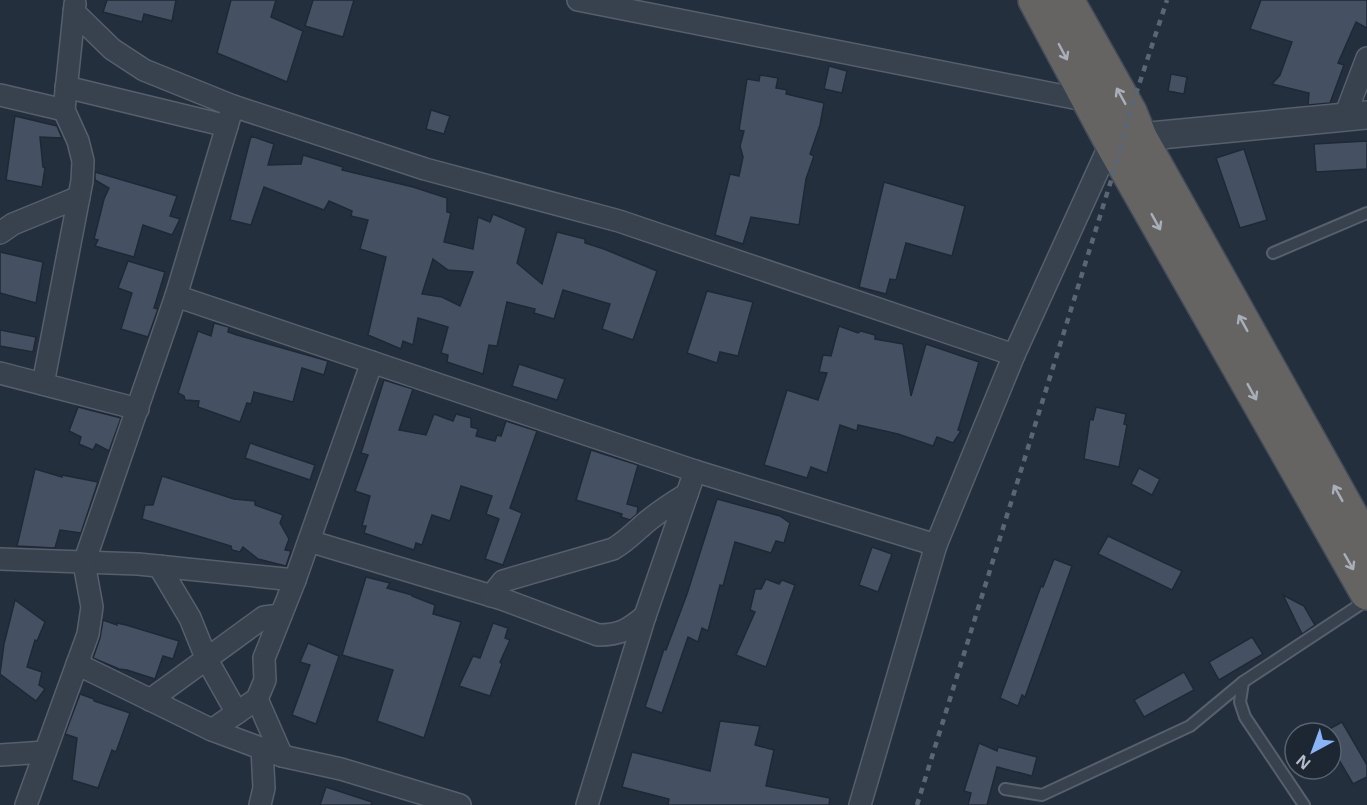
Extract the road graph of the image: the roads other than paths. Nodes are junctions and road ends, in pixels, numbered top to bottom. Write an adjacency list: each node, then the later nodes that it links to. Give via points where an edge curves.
1 (578, 0): 8 (street)
2 (1035, 0): 8 (highway, one-way to 8)
3 (1067, 0): 13 (highway, one-way to 3, via 1130,112)
4 (75, 6): 6 (street); 9 (street, via 112,49 144,70)
5 (1367, 58): 11 (street)
6 (66, 87): 10 (street); 12 (street)
7 (0, 95): 10 (street)
8 (1089, 101): 13 (highway)
9 (233, 106): 12 (street); 19 (street, via 425,169 619,221)
10 (64, 110): 14 (street, via 83,161)
11 (1356, 115): 13 (street)
12 (227, 126): 18 (street)
13 (1125, 140): 19 (street); 27 (highway, one-way to 13); 34 (highway, one-way to 34)
14 (79, 197): 16 (street, via 13,224); 22 (street)
15 (1367, 213): 17 (lane)
16 (0, 234)
17 (1273, 253)
18 (176, 296): 20 (street); 23 (street)
19 (1014, 355): 28 (street)
20 (372, 362): 24 (street); 26 (street)
21 (0, 373): 22 (street)
22 (43, 384): 23 (street)
23 (138, 409): 30 (street)
24 (695, 471): 25 (street); 28 (street)
25 (687, 494): 33 (street, via 613,549 546,567); 37 (street)
26 (309, 541): 32 (street); 33 (street)
27 (1367, 544)
28 (936, 545): 54 (street)
29 (0, 559): 30 (street)
30 (84, 563): 31 (street); 39 (street, via 92,607 88,634)
31 (159, 566): 32 (street); 38 (street, via 190,618)
32 (295, 580): 36 (street)
33 (489, 589): 37 (street, via 598,635 629,630)
34 (1367, 593)
35 (1367, 600): 40 (lane)
36 (281, 615): 38 (street, via 264,617); 41 (street, via 264,657 265,680)
37 (645, 616): 53 (street)
38 (207, 660): 42 (street); 43 (street)
39 (77, 664): 42 (street); 46 (street)
40 (1243, 682): 49 (lane, via 1190,726 1041,795); 55 (lane, via 1240,702 1245,717)
41 (256, 699): 43 (street); 48 (street)
42 (150, 700): 44 (street)
43 (237, 713): 44 (street)
44 (212, 730): 45 (street)
45 (262, 748): 48 (street); 51 (street)
46 (45, 752): 47 (street); 50 (street)
47 (0, 755)
48 (282, 756): 52 (street, via 341,769)
49 (1005, 789)
50 (26, 805)
51 (261, 805)
52 (460, 805)
53 (587, 805)
54 (861, 805)
55 (1304, 805)

